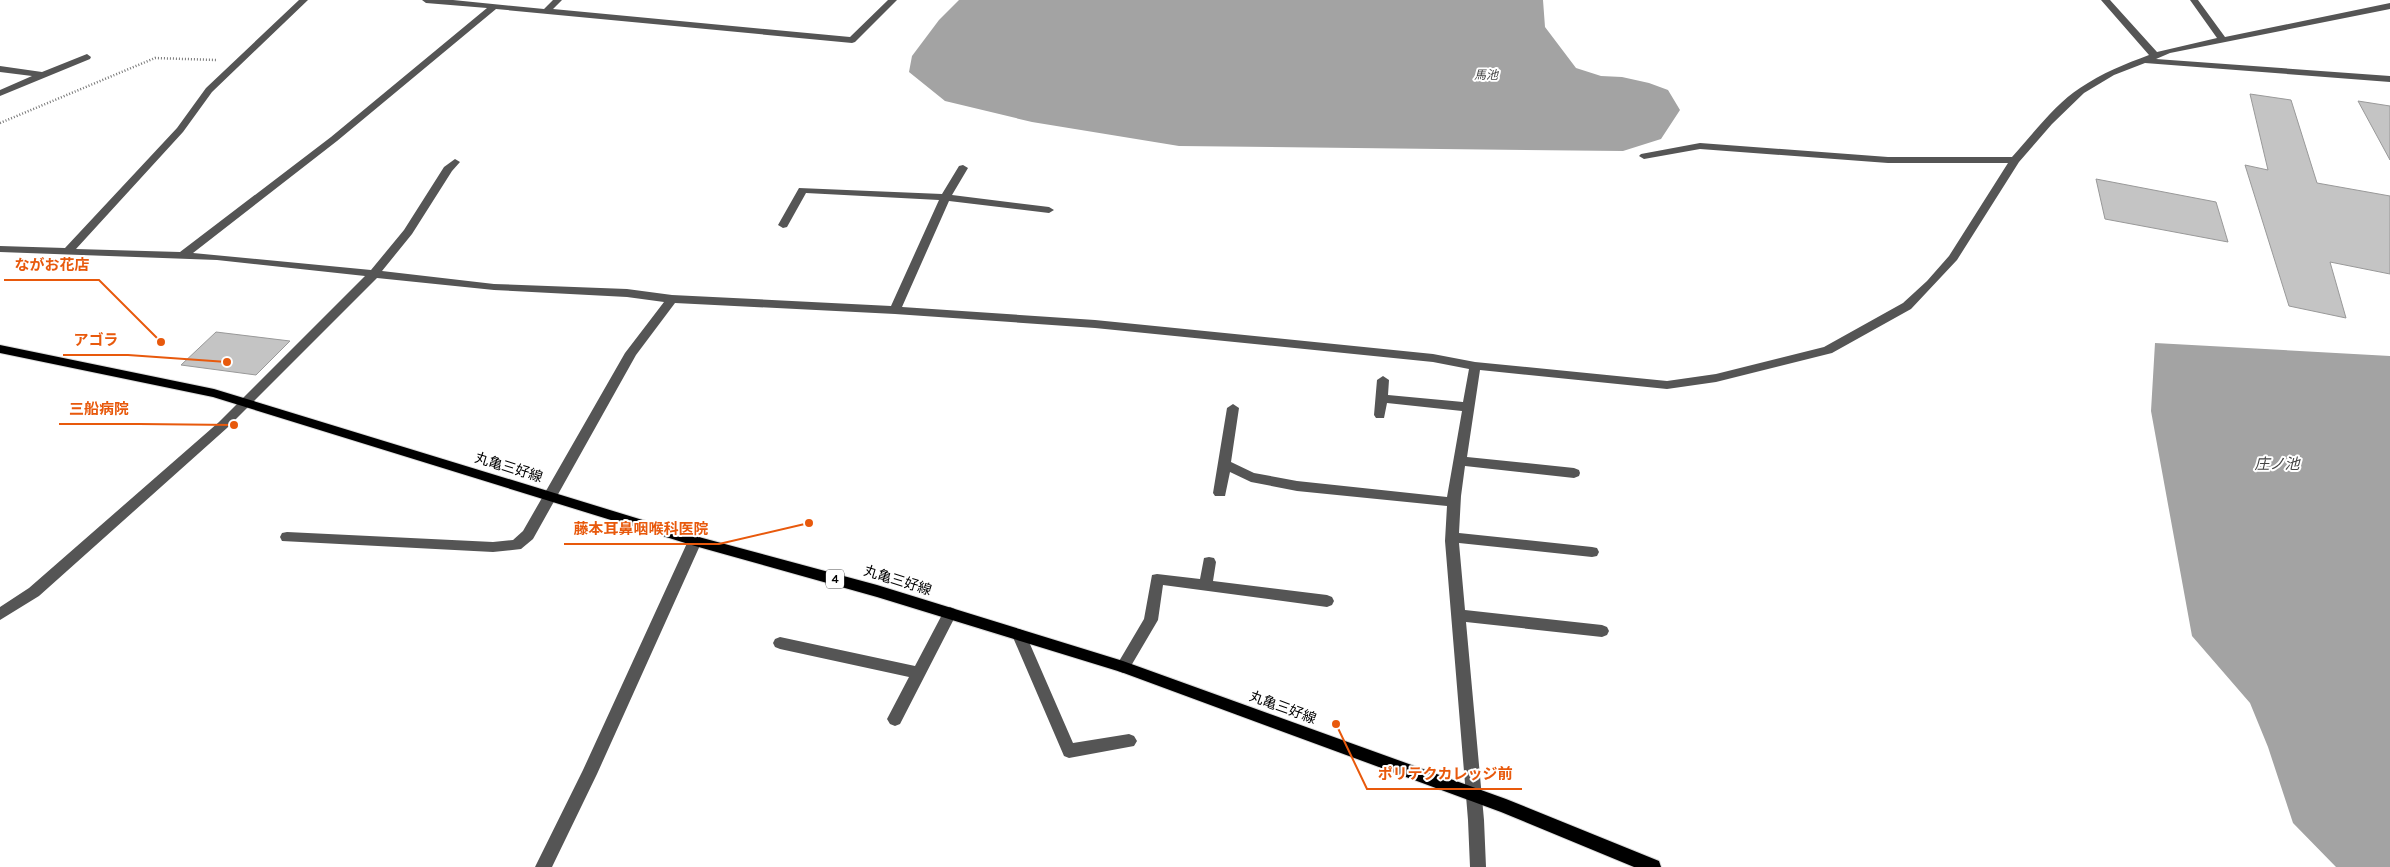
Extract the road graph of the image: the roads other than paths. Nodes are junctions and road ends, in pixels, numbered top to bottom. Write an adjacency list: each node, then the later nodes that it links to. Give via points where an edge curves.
1 (304, 0): 26 (street, via 209,90 180,130)
2 (426, 0): 7 (street)
3 (558, 0): 9 (street)
4 (893, 0): 9 (street, via 852,40)
5 (2105, 0): 11 (street)
6 (2194, 0): 10 (street)
7 (495, 6): 9 (street); 27 (street, via 334,139)
8 (2388, 7): 10 (street)
9 (546, 11)
10 (2223, 40): 11 (street)
11 (2155, 56): 13 (street)
12 (87, 57): 15 (street)
13 (2143, 61): 16 (street); 19 (street, via 2111,73 2081,92)
14 (0, 69): 15 (street)
15 (44, 75): 17 (street)
16 (2390, 79)
17 (0, 93)
18 (1644, 156): 19 (street, via 1700,146 1888,160)
19 (2015, 160): 32 (street, via 1953,258 1931,283 1907,306 1828,350 1716,378 1667,384)
20 (455, 162): 28 (street, via 408,232)
21 (963, 168): 22 (street)
22 (946, 197): 23 (street); 24 (street, via 803,190); 30 (street)
23 (1049, 210)
24 (783, 225)
25 (0, 249): 26 (street)
26 (67, 252): 27 (street)
27 (181, 257): 28 (street)
28 (374, 274): 29 (street, via 494,287 627,293); 35 (street)
29 (672, 299): 30 (street); 43 (street, via 631,353)
30 (895, 310): 32 (street, via 1095,324 1433,358)
31 (0, 348): 35 (main road, 丸亀三好線 / 4, via 214,393)
32 (1475, 366): 36 (street)
33 (1382, 380): 34 (street)
34 (1381, 398): 36 (street); 38 (street)
35 (244, 403): 43 (main road, 丸亀三好線 / 4); 53 (street, via 34,592)
36 (1468, 407): 39 (street)
37 (1233, 408): 40 (street)
38 (1380, 415)
39 (1460, 462): 41 (street); 44 (street)
40 (1224, 464): 42 (street); 44 (street, via 1250,477 1297,486)
41 (1574, 473)
42 (1220, 493)
43 (550, 496): 46 (street, via 528,535 516,544 493,547); 47 (main road, 丸亀三好線 / 4)
44 (1453, 502): 45 (street)
45 (1452, 536): 48 (street); 54 (street)
46 (287, 537)
47 (695, 541): 52 (main road, 丸亀三好線 / 4); 63 (street)
48 (1592, 552)
49 (1210, 562): 50 (street)
50 (1206, 585): 51 (street); 58 (street, via 1157,579 1151,620)
51 (1327, 601)
52 (950, 613): 56 (main road, 丸亀三好線 / 4); 59 (street)
53 (0, 614)
54 (1458, 615): 55 (street); 62 (street)
55 (1602, 630)
56 (1019, 635): 58 (main road, 丸亀三好線 / 4); 61 (street, via 1069,751)
57 (780, 643): 59 (street)
58 (1124, 667): 62 (main road, 丸亀三好線 / 4)
59 (919, 673): 60 (street)
60 (895, 719)
61 (1129, 741)
62 (1473, 794): 64 (street); 65 (main road, 丸亀三好線 / 4)
63 (543, 867)
64 (1478, 867)
65 (1653, 867)

